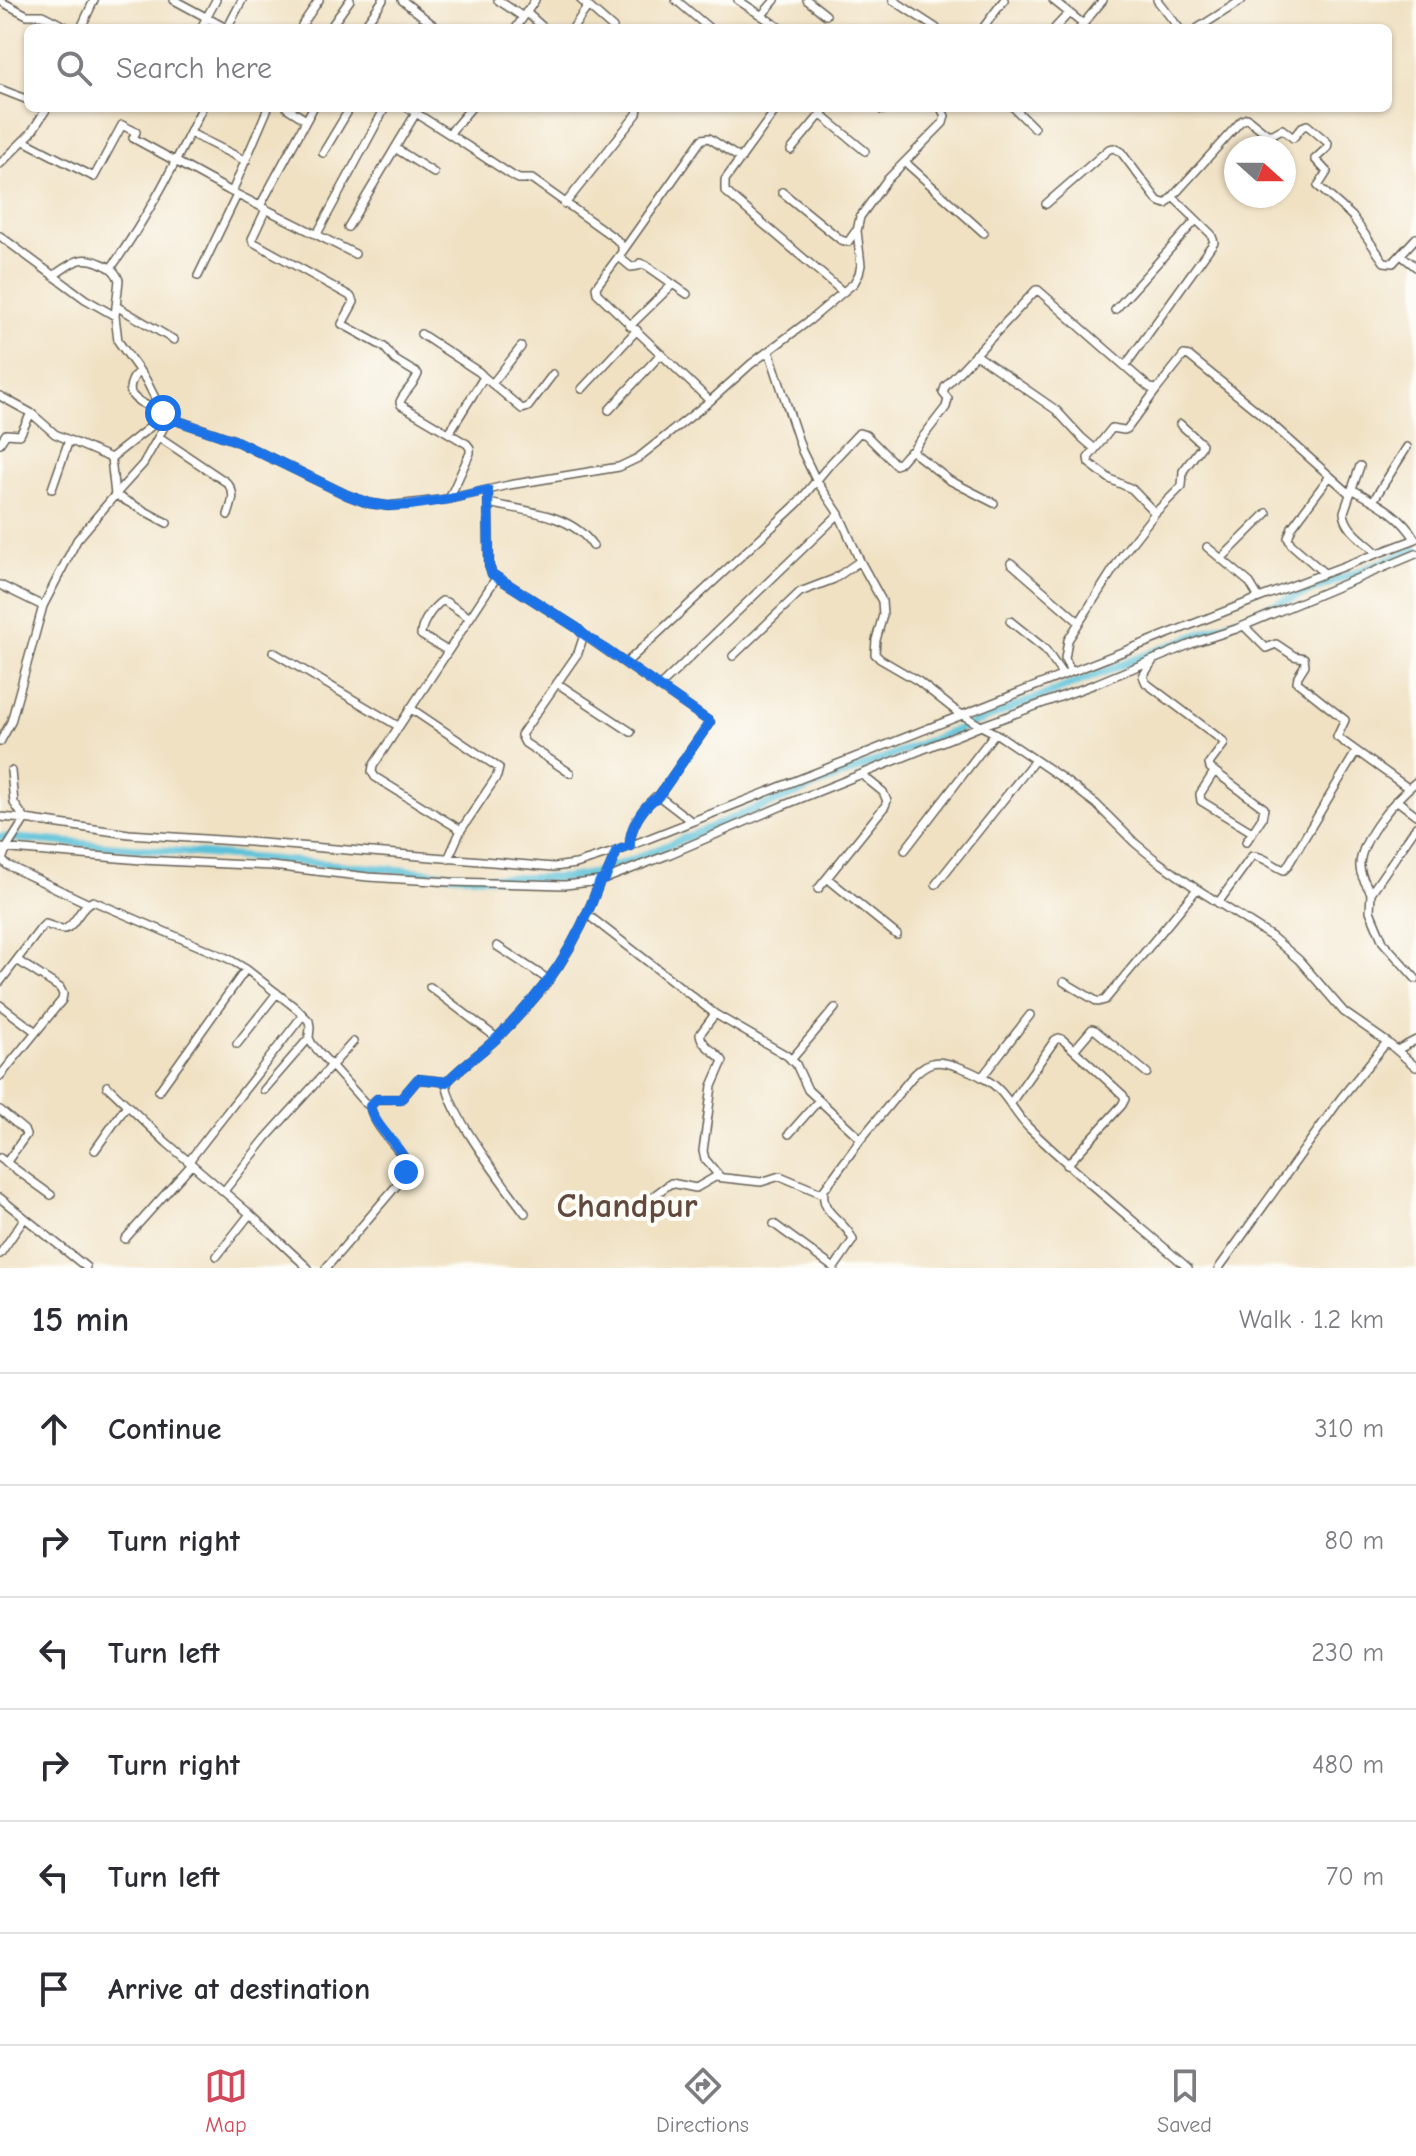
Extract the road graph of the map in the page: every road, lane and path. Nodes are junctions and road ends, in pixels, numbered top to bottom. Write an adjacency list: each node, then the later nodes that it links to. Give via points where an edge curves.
1 (94, 0): 30 (street)
2 (174, 0): 27 (street)
3 (216, 0): 27 (street)
4 (242, 0): 33 (street)
5 (319, 0): 34 (street)
6 (350, 0): 35 (street)
7 (383, 0): 36 (street)
8 (402, 0): 37 (street)
9 (498, 0): 24 (street)
10 (535, 0): 24 (street)
11 (676, 0): 28 (street)
12 (738, 0): 25 (street)
13 (775, 0): 25 (street)
14 (807, 0): 26 (street)
15 (893, 0): 45 (street)
16 (1004, 0): 46 (street)
17 (1053, 0): 23 (street)
18 (1103, 0): 49 (street)
19 (1158, 0): 50 (street)
20 (1242, 0): 51 (street)
21 (2, 2): 29 (street)
22 (584, 2): 40 (street); 41 (street)
23 (1069, 13): 47 (street); 48 (street)
24 (524, 15): 38 (street); 39 (street)
25 (762, 15): 44 (street)
26 (826, 15)
27 (206, 17): 31 (street); 32 (street)
28 (699, 19): 42 (street); 43 (street)
29 (60, 24)
30 (83, 24)
31 (203, 24)
32 (219, 24)
33 (230, 24)
34 (303, 24)
35 (333, 24)
36 (366, 24)
37 (432, 24)
38 (518, 24)
39 (538, 24)
40 (575, 24)
41 (609, 24)
42 (696, 24)
43 (705, 24)
44 (774, 24)
45 (930, 24)
46 (986, 24)
47 (1059, 24)
48 (1080, 24)
49 (1084, 24)
50 (1176, 24)
51 (1204, 24)
52 (0, 89): 53 (street)
53 (24, 98)
54 (44, 112): 73 (street)
55 (200, 112): 71 (street)
56 (266, 112): 80 (street)
57 (293, 112): 69 (street)
58 (311, 112): 69 (street)
59 (348, 112): 77 (street)
60 (383, 112): 94 (street)
61 (468, 112): 72 (street)
62 (637, 112): 87 (street)
63 (774, 112): 78 (street)
64 (822, 112): 75 (street)
65 (824, 112): 76 (street)
66 (943, 112): 81 (street, via 943,123)
67 (1018, 112): 70 (street)
68 (416, 113): 72 (street); 74 (street)
69 (306, 120): 89 (street)
70 (1034, 128)
71 (190, 133): 79 (street); 80 (street)
72 (449, 134): 87 (street, via 513,176 532,179)
73 (24, 141): 79 (street, via 94,177 122,125 136,132 133,138); 82 (street)
74 (395, 148): 83 (street); 91 (street)
75 (791, 150)
76 (865, 151)
77 (323, 153)
78 (741, 159): 98 (street, via 709,138 702,139); 105 (street, via 725,180 725,191)
79 (177, 161): 85 (street); 101 (street)
80 (246, 161): 85 (street)
81 (905, 162): 92 (street, via 869,203); 93 (street)
82 (0, 164)
83 (434, 173)
84 (782, 192): 92 (street, via 841,240 848,242)
85 (235, 193): 89 (street); 103 (street)
86 (1173, 197): 88 (street, via 1166,204 1158,201 1114,148); 90 (street); 99 (street, via 1245,118 1267,134 1282,129 1293,138 1307,125 1328,143 1315,159 1327,172 1320,188 1352,216 1384,262 1393,263)
87 (565, 204): 98 (street, via 616,239 622,246)
88 (1046, 204)
89 (263, 207): 94 (street); 130 (street, via 253,242 350,296 354,302 342,324 418,374 400,402)
90 (1196, 220): 108 (street); 117 (street, via 1214,242)
91 (348, 227)
92 (857, 231): 105 (street, via 859,274)
93 (984, 233)
94 (317, 234): 97 (street)
95 (0, 236): 102 (street)
96 (1416, 237): 99 (street)
97 (355, 254)
98 (620, 255): 104 (street, via 631,267 640,263); 110 (street, via 597,293)
99 (1401, 255): 100 (street)
100 (1416, 267)
101 (111, 268): 102 (street, via 84,258); 107 (street, via 119,280)
102 (53, 276): 109 (street)
103 (198, 276)
104 (673, 284): 106 (street); 110 (street)
105 (843, 292): 114 (street)
106 (687, 294)
107 (116, 306): 109 (street); 112 (street)
108 (1115, 310)
109 (115, 316): 118 (street, via 118,341)
110 (634, 328): 115 (street); 122 (street)
111 (421, 334): 120 (street)
112 (174, 340)
113 (521, 347): 121 (street)
114 (769, 351): 125 (street); 140 (street)
115 (661, 354): 125 (street); 126 (street)
116 (975, 354): 117 (street, via 1038,290); 135 (street, via 1056,410); 136 (street, via 945,387 946,407)
117 (1125, 366): 123 (street)
118 (139, 370): 128 (street); 128 (street, via 130,385 132,397)
119 (553, 374): 121 (street, via 522,409)
120 (484, 377): 121 (street); 130 (street)
121 (492, 384)
122 (582, 389)
123 (1157, 389): 135 (street, via 1127,429 1112,428); 139 (street, via 1184,355 1189,356)
124 (2, 397): 127 (street)
125 (710, 401): 142 (street, via 619,467)
126 (609, 410)
127 (31, 413): 132 (street); 133 (street, via 20,435 6,434)
128 (165, 416): 131 (street); 137 (street); 145 (street, via 234,440 368,503)
129 (1180, 424): 149 (street, via 1201,447 1183,471 1182,486)
130 (449, 433): 145 (street, via 467,444 470,453)
131 (159, 437): 144 (street, via 134,477); 152 (street, via 226,482 233,496)
132 (69, 440): 137 (street); 141 (street)
133 (0, 443)
134 (1407, 447): 146 (street)
135 (1095, 449): 149 (street, via 1089,463 1132,489)
136 (912, 451): 140 (street, via 896,465 859,433); 148 (street, via 949,480)
137 (111, 458): 144 (street)
138 (1360, 466): 143 (street)
139 (1330, 476): 143 (street); 162 (street, via 1288,538)
140 (816, 480): 151 (street); 176 (street, via 798,503)
141 (52, 489)
142 (488, 490): 145 (street); 147 (street)
143 (1351, 492): 146 (street); 157 (street, via 1344,519)
144 (115, 495): 153 (street); 166 (street, via 77,540)
145 (449, 499)
146 (1373, 501): 154 (street, via 1398,517)
147 (488, 503): 155 (street, via 567,523); 163 (street, via 489,566)
148 (994, 503)
149 (1155, 513): 169 (street)
150 (1267, 513): 159 (street)
151 (839, 514): 160 (street); 179 (street)
152 (228, 515)
153 (167, 523)
154 (1415, 539): 157 (street)
155 (593, 546)
156 (1207, 547): 159 (street)
157 (1377, 553): 162 (street)
158 (1416, 554): 170 (street)
159 (1221, 559): 165 (street, via 1250,583)
160 (860, 561): 174 (street, via 834,579 800,592); 181 (street, via 883,607 875,654)
161 (1011, 563): 169 (street)
162 (1324, 573): 165 (street)
163 (496, 578): 167 (street); 171 (street)
164 (0, 585): 166 (street)
165 (1259, 598): 177 (street)
166 (43, 606): 186 (street, via 11,722)
167 (470, 618): 172 (street); 172 (street, via 442,601 422,626 421,635)
168 (1010, 621): 177 (street)
169 (1079, 622): 177 (street, via 1065,652)
170 (1244, 626): 175 (street); 187 (street, via 1266,648 1276,644 1304,658 1297,682 1345,720 1337,737)
171 (584, 635): 176 (street); 178 (street)
172 (448, 651): 180 (street)
173 (273, 652): 182 (street)
174 (733, 656)
175 (1153, 660): 183 (street); 190 (street, via 1143,676 1146,683 1223,741 1209,764)
176 (626, 663): 179 (street)
177 (1067, 673): 181 (street)
178 (557, 683): 184 (street); 191 (street, via 521,735)
179 (659, 687): 195 (street, via 710,722)
180 (410, 708): 182 (street); 202 (street, via 499,768)
181 (962, 714): 183 (street); 200 (street)
182 (398, 726): 202 (street, via 377,759 375,777)
183 (981, 726): 185 (street); 192 (street)
184 (631, 732)
185 (995, 733): 188 (street); 207 (street)
186 (0, 742)
187 (1356, 752): 194 (street); 217 (street, via 1287,867 1252,856)
188 (1035, 760): 212 (street); 214 (street)
189 (11, 771): 199 (street, via 14,803)
190 (1214, 772): 203 (street, via 1264,808); 203 (street, via 1201,801)
191 (570, 773)
192 (862, 775): 210 (street); 211 (street, via 887,801)
193 (1416, 782): 194 (street)
194 (1408, 788): 196 (street)
195 (658, 797): 200 (street); 206 (street, via 635,823)
196 (1396, 800): 197 (street); 215 (street, via 1370,836 1360,863)
197 (1416, 815)
198 (0, 817): 199 (street)
199 (23, 821): 205 (street); 209 (street)
200 (691, 821): 206 (street)
201 (1416, 827): 215 (street)
202 (461, 830): 209 (street)
203 (1252, 832): 204 (street)
204 (1246, 842)
205 (5, 846): 210 (street, via 450,882 565,885); 216 (street, via 4,862)
206 (630, 846): 208 (street)
207 (905, 850)
208 (616, 853): 209 (street, via 554,867); 210 (street)
209 (448, 859)
210 (604, 878): 218 (street)
211 (827, 878): 213 (street); 219 (street)
212 (936, 884)
213 (818, 889)
214 (1197, 889): 217 (street); 226 (street, via 1105,1000 1098,1002)
215 (1371, 893): 223 (street, via 1370,911 1383,942)
216 (87, 903): 221 (street, via 68,927 45,924); 222 (street, via 98,902)
217 (1218, 903): 239 (street, via 1287,949 1335,1004)
218 (588, 915): 224 (street); 231 (street)
219 (897, 935)
220 (497, 946): 224 (street)
221 (17, 960): 225 (street); 234 (street, via 63,994)
222 (246, 969): 228 (street); 252 (street)
223 (1416, 978)
224 (549, 980): 236 (street)
225 (0, 982)
226 (1064, 982)
227 (430, 987): 236 (street)
228 (277, 993): 232 (street); 240 (street)
229 (0, 1005): 234 (street)
230 (835, 1008): 243 (street)
231 (715, 1014): 243 (street); 264 (street, via 700,1034 723,1061 712,1086 703,1151)
232 (303, 1015): 235 (street, via 309,1021); 262 (street)
233 (1030, 1015): 248 (street)
234 (36, 1032): 247 (street)
235 (309, 1038): 244 (street); 251 (street)
236 (497, 1038): 249 (street)
237 (1416, 1040): 242 (street)
238 (353, 1042): 244 (street)
239 (1387, 1042): 242 (street); 282 (street)
240 (237, 1044)
241 (1074, 1050): 246 (street, via 1092,1029); 254 (street, via 1061,1038 1055,1040); 263 (street, via 1125,1099)
242 (1397, 1050): 245 (street)
243 (791, 1060): 253 (street)
244 (331, 1066): 256 (street); 265 (street)
245 (1416, 1067)
246 (1147, 1073)
247 (0, 1076)
248 (982, 1077): 254 (street); 259 (street, via 931,1063 912,1077)
249 (447, 1082): 256 (street, via 418,1079 401,1099 377,1099); 270 (street, via 454,1107)
250 (107, 1086): 255 (street)
251 (264, 1090)
252 (159, 1091)
253 (819, 1100): 258 (street); 259 (street)
254 (1010, 1104): 263 (street)
255 (127, 1105): 260 (street); 262 (street)
256 (370, 1106): 279 (street, via 376,1123 406,1160 406,1172)
257 (0, 1110): 261 (street, via 26,1135)
258 (789, 1134)
259 (861, 1139): 266 (street)
260 (95, 1150)
261 (3, 1160): 267 (street)
262 (190, 1162): 265 (street); 274 (street)
263 (1067, 1165): 281 (street)
264 (720, 1177): 266 (street, via 761,1182 780,1176); 269 (street, via 696,1188 671,1183)
265 (224, 1191): 271 (street)
266 (823, 1194): 280 (street, via 824,1207 853,1240)
267 (51, 1195)
268 (0, 1198): 272 (street)
269 (634, 1210)
270 (525, 1213)
271 (250, 1214): 276 (street); 278 (street)
272 (24, 1219): 275 (street); 277 (street)
273 (774, 1224): 280 (street)
274 (125, 1239)
275 (0, 1254)
276 (217, 1256)
277 (86, 1267)
278 (308, 1268)
279 (326, 1268)
280 (834, 1268)
281 (1188, 1268)
282 (1219, 1268)

